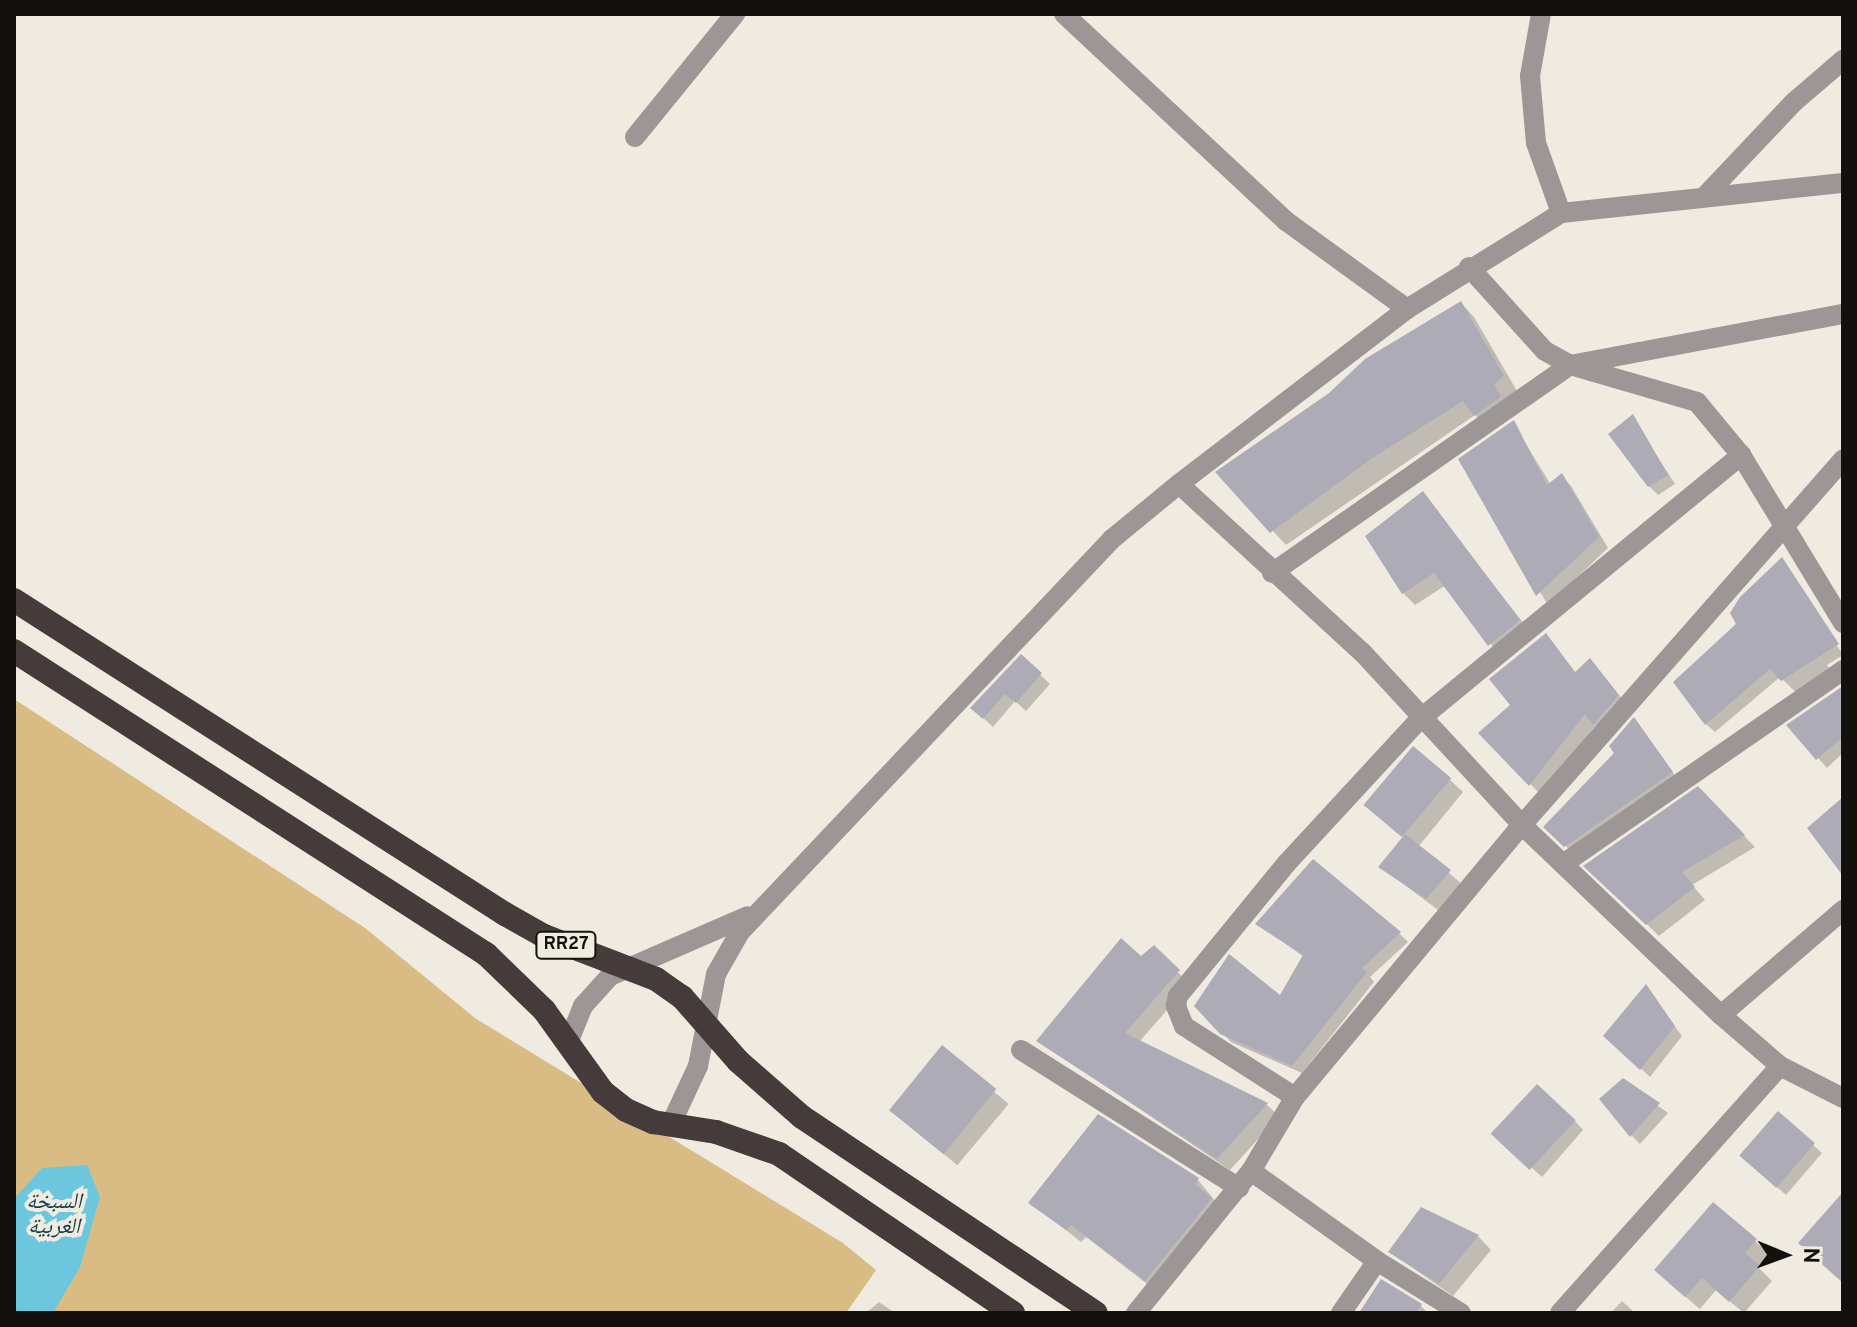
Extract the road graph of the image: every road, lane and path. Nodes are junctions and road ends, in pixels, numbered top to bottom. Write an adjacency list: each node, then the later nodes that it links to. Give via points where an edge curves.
1 (735, 14): 5 (street)
2 (1064, 14): 10 (street, via 1286,221)
3 (1541, 14): 8 (street, via 1530,76 1536,143)
4 (1843, 60): 7 (street, via 1794,102)
5 (635, 137)
6 (1843, 183): 7 (street)
7 (1706, 195): 8 (street)
8 (1561, 213): 9 (street)
9 (1469, 267): 10 (street); 12 (street, via 1545,351)
10 (1407, 309): 15 (street)
11 (1843, 314): 12 (street)
12 (1570, 365): 13 (street, via 1697,402); 17 (street)
13 (1741, 455): 16 (street); 22 (street)
14 (1843, 459): 16 (street)
15 (1179, 484): 17 (street); 26 (street, via 1112,539 836,834)
16 (1783, 526): 19 (street); 23 (street)
17 (1272, 573): 22 (street, via 1362,652)
18 (14, 600): 27 (highway, RR27, via 505,914 584,953)
19 (1843, 623)
20 (14, 651): 30 (highway, RR27, via 486,954 517,981)
21 (1843, 670): 24 (street)
22 (1420, 719): 23 (street); 33 (street, via 1286,864 1178,996 1184,1026)
23 (1522, 825): 24 (street); 33 (street)
24 (1563, 864): 28 (street)
25 (1843, 910): 28 (street)
26 (755, 912): 27 (street, via 693,943); 29 (street, via 726,952)
27 (627, 965): 29 (highway, RR27, via 656,979); 30 (street, via 583,1006)
28 (1721, 1015): 32 (street)
29 (704, 1021): 35 (street, via 695,1077); 39 (highway, RR27, via 738,1061 802,1117)
30 (568, 1043): 35 (highway, RR27, via 603,1092 626,1110)
31 (1021, 1050): 36 (street)
32 (1780, 1066): 34 (street); 43 (street)
33 (1295, 1097): 36 (street)
34 (1843, 1098)
35 (670, 1126): 38 (highway, RR27, via 716,1132 779,1154)
36 (1245, 1180): 37 (street); 40 (street)
37 (1377, 1261): 41 (street); 42 (street)
38 (1013, 1313)
39 (1096, 1313)
40 (1136, 1313)
41 (1341, 1313)
42 (1461, 1313)
43 (1560, 1313)

